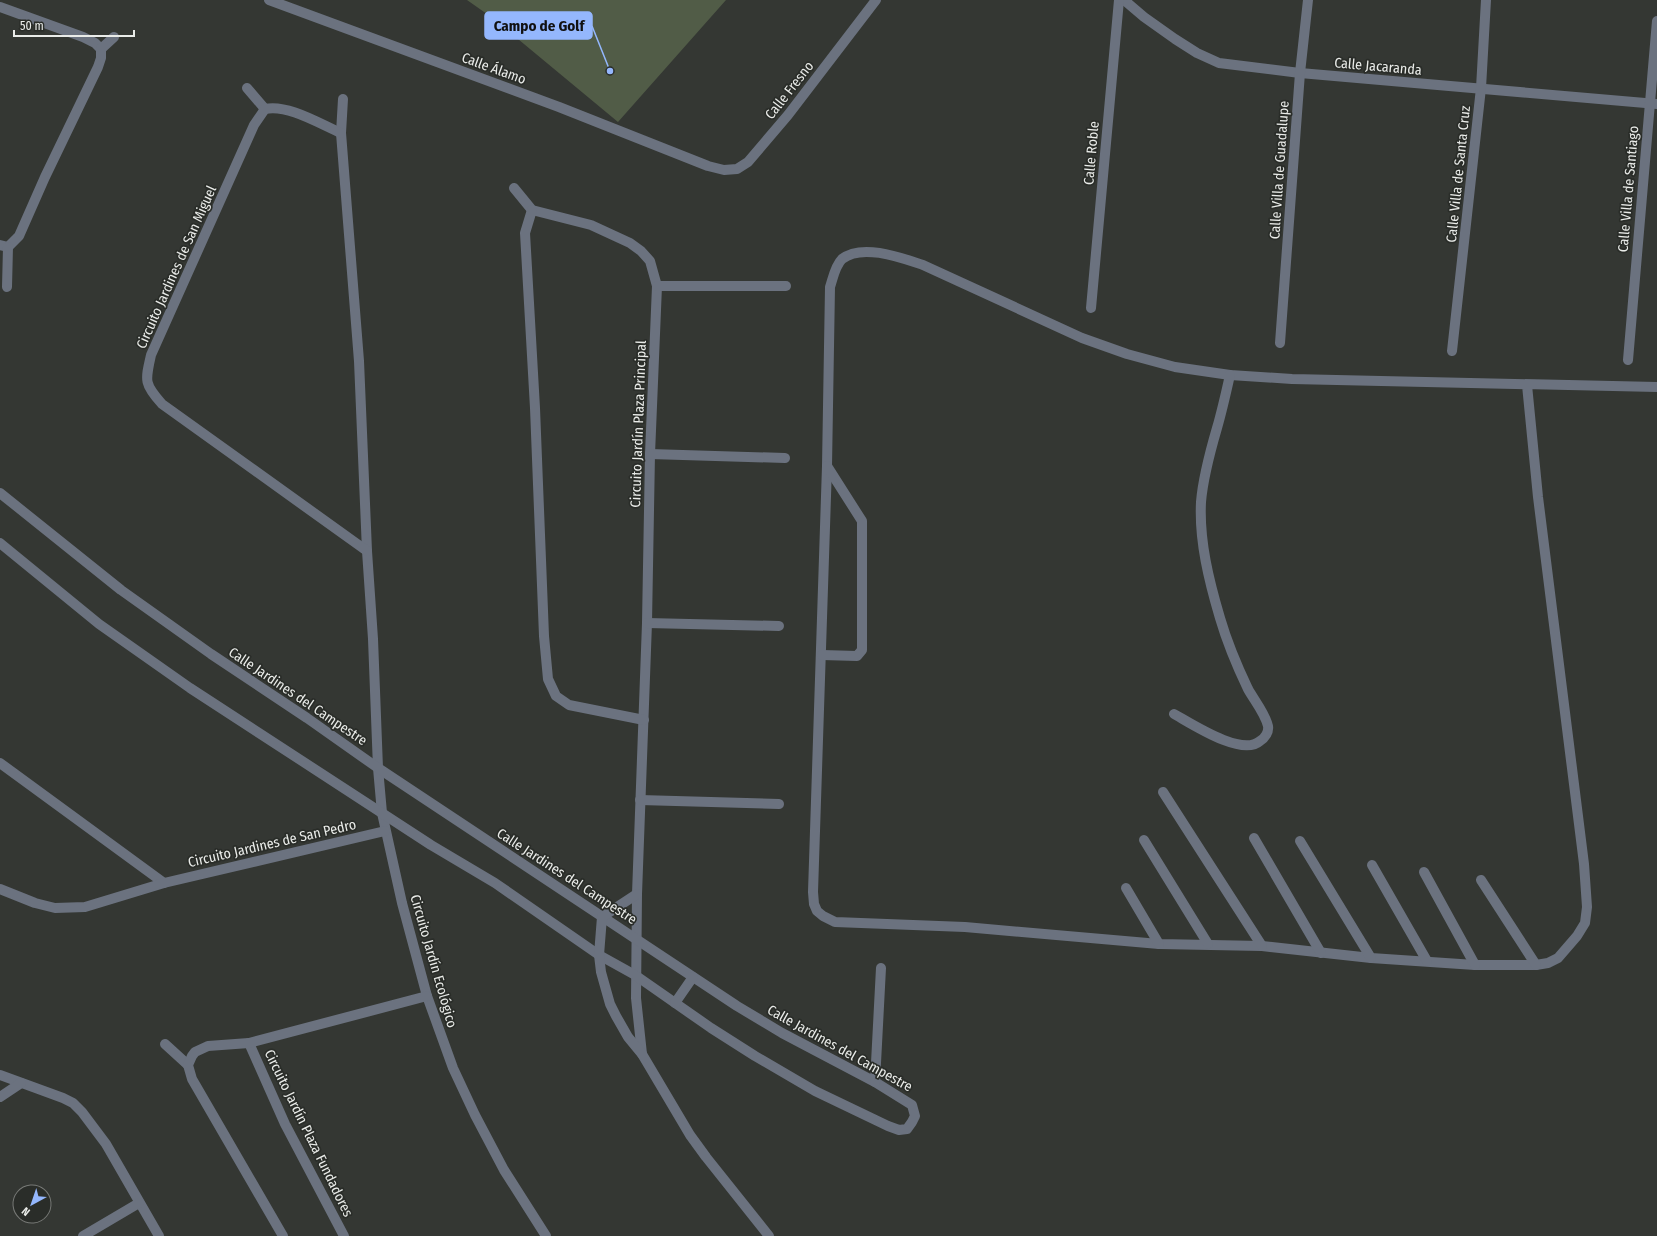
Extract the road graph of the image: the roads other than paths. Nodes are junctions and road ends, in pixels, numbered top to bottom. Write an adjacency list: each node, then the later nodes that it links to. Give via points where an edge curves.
1 (269, 0): 18 (street, Calle Álamo, via 559,107)
2 (876, 0): 18 (street, Calle Fresno, via 788,115 748,162 737,169 724,170)
3 (1119, 0): 25 (street, Calle Roble)
4 (1124, 0): 11 (street, Calle Jacaranda, via 1175,39 1219,63)
5 (1308, 0): 11 (street, Calle Villa de Guadalupe)
6 (1486, 0): 13 (street, Calle Villa de Santa Cruz)
7 (0, 7): 10 (street, via 88,39)
8 (1657, 22): 15 (street, Calle Villa de Santiago)
9 (114, 37): 10 (street)
10 (102, 49): 21 (street, via 98,67 19,236)
11 (1300, 73): 13 (street, Calle Jacaranda); 26 (street, Calle Villa de Guadalupe)
12 (247, 88): 16 (street)
13 (1481, 88): 15 (street, Calle Jacaranda); 27 (street, Calle Villa de Santa Cruz)
14 (343, 99): 17 (street)
15 (1654, 104): 28 (street, Calle Villa de Santiago)
16 (265, 109): 17 (street, via 285,109); 37 (street, Circuito Jardines de San Miguel, via 254,125 151,355 147,384 162,404)
17 (341, 133): 37 (street, via 359,361)
18 (708, 166)
19 (514, 188): 20 (street)
20 (532, 210): 22 (street, Circuito Jardín Plaza Principal, via 591,225 630,243 650,261); 42 (street, via 525,233 548,678 556,696 570,705)
21 (4, 246): 24 (street)
22 (657, 286): 23 (street); 32 (street, Circuito Jardín Plaza Principal)
23 (786, 286)
24 (7, 287)
25 (1091, 308)
26 (1280, 343)
27 (1452, 351)
28 (1628, 360)
29 (1230, 375): 30 (street); 34 (street, via 1175,367 1127,354 1054,326 923,265 897,256 859,252 850,254 836,267 830,287); 41 (street, via 1203,485 1201,515 1208,570 1220,618 1238,668 1268,728 1267,733 1257,744 1240,745 1211,734)
30 (1527, 385): 31 (street); 70 (street, via 1587,907 1585,923 1567,949 1558,958)
31 (1657, 387)
32 (650, 454): 33 (street); 38 (street, Circuito Jardín Plaza Principal)
33 (785, 458)
34 (827, 466): 40 (street); 40 (street, via 862,521 862,650 858,656)
35 (0, 493): 44 (street, Calle Jardines del Campestre, via 121,590)
36 (0, 543): 48 (street, Calle Jardines del Campestre, via 112,633 190,688)
37 (367, 551): 44 (street)
38 (647, 623): 39 (street); 42 (street, Circuito Jardín Plaza Principal)
39 (779, 626)
40 (822, 655): 62 (street, via 813,892 817,911 835,922 966,927)
41 (1174, 714)
42 (644, 720): 46 (street, Circuito Jardín Plaza Principal)
43 (0, 763): 56 (street)
44 (378, 768): 48 (street); 60 (street, Calle Jardines del Campestre)
45 (1163, 792): 64 (street)
46 (640, 800): 47 (street); 59 (street, Circuito Jardín Plaza Principal)
47 (779, 804)
48 (382, 813): 49 (street, Circuito Jardín Ecológico); 66 (street, Calle Jardines del Campestre, via 495,883)
49 (386, 831): 56 (street, Circuito Jardines de San Pedro); 74 (street, Circuito Jardín Ecológico)
50 (1254, 838): 65 (street)
51 (1144, 840): 63 (street)
52 (1300, 841): 67 (street)
53 (1372, 865): 68 (street)
54 (1424, 872): 69 (street)
55 (1481, 880): 70 (street)
56 (164, 883): 58 (street, Circuito Jardines de San Pedro, via 86,907 72,908 55,908 35,903)
57 (1126, 888): 62 (street)
58 (0, 889)
59 (637, 894): 60 (street); 61 (street, Circuito Jardín Plaza Principal)
60 (602, 917): 61 (street, Calle Jardines del Campestre); 66 (street)
61 (637, 938): 72 (street, Circuito Jardín Plaza Principal); 73 (street, Calle Jardines del Campestre)
62 (1160, 944): 63 (street)
63 (1208, 944): 64 (street)
64 (1262, 946): 65 (street)
65 (1321, 953): 67 (street)
66 (599, 955): 72 (street, Calle Jardines del Campestre); 78 (street, via 610,1004 628,1037)
67 (1371, 958): 68 (street)
68 (1427, 961): 69 (street)
69 (1475, 965): 70 (street)
70 (1536, 965)
71 (881, 968): 81 (street)
72 (635, 975): 75 (street, Calle Jardines del Campestre); 78 (street, Circuito Jardín Plaza Principal)
73 (693, 978): 75 (street); 81 (street, Calle Jardines del Campestre, via 782,1034)
74 (427, 996): 76 (street, Circuito Jardín Plaza Fundadores); 89 (street, Circuito Jardín Ecológico, via 475,1115 504,1170)
75 (676, 1003): 81 (street, Calle Jardines del Campestre, via 755,1056 815,1091 888,1126 899,1130 907,1129 915,1116 912,1105)
76 (250, 1043): 79 (street, Circuito Jardín Plaza Fundadores, via 208,1046 195,1052); 88 (street, Circuito Jardín Plaza Fundadores, via 285,1124)
77 (165, 1044): 79 (street)
78 (642, 1054): 90 (street, via 706,1157)
79 (188, 1065): 87 (street, via 203,1100)
80 (0, 1075): 82 (street)
81 (875, 1082)
82 (21, 1083): 83 (street); 84 (street, via 63,1098 82,1112 106,1144)
83 (0, 1097)
84 (139, 1203): 85 (street); 86 (street)
85 (83, 1236)
86 (159, 1236)
87 (283, 1236)
88 (344, 1236)
89 (546, 1236)
90 (769, 1236)

